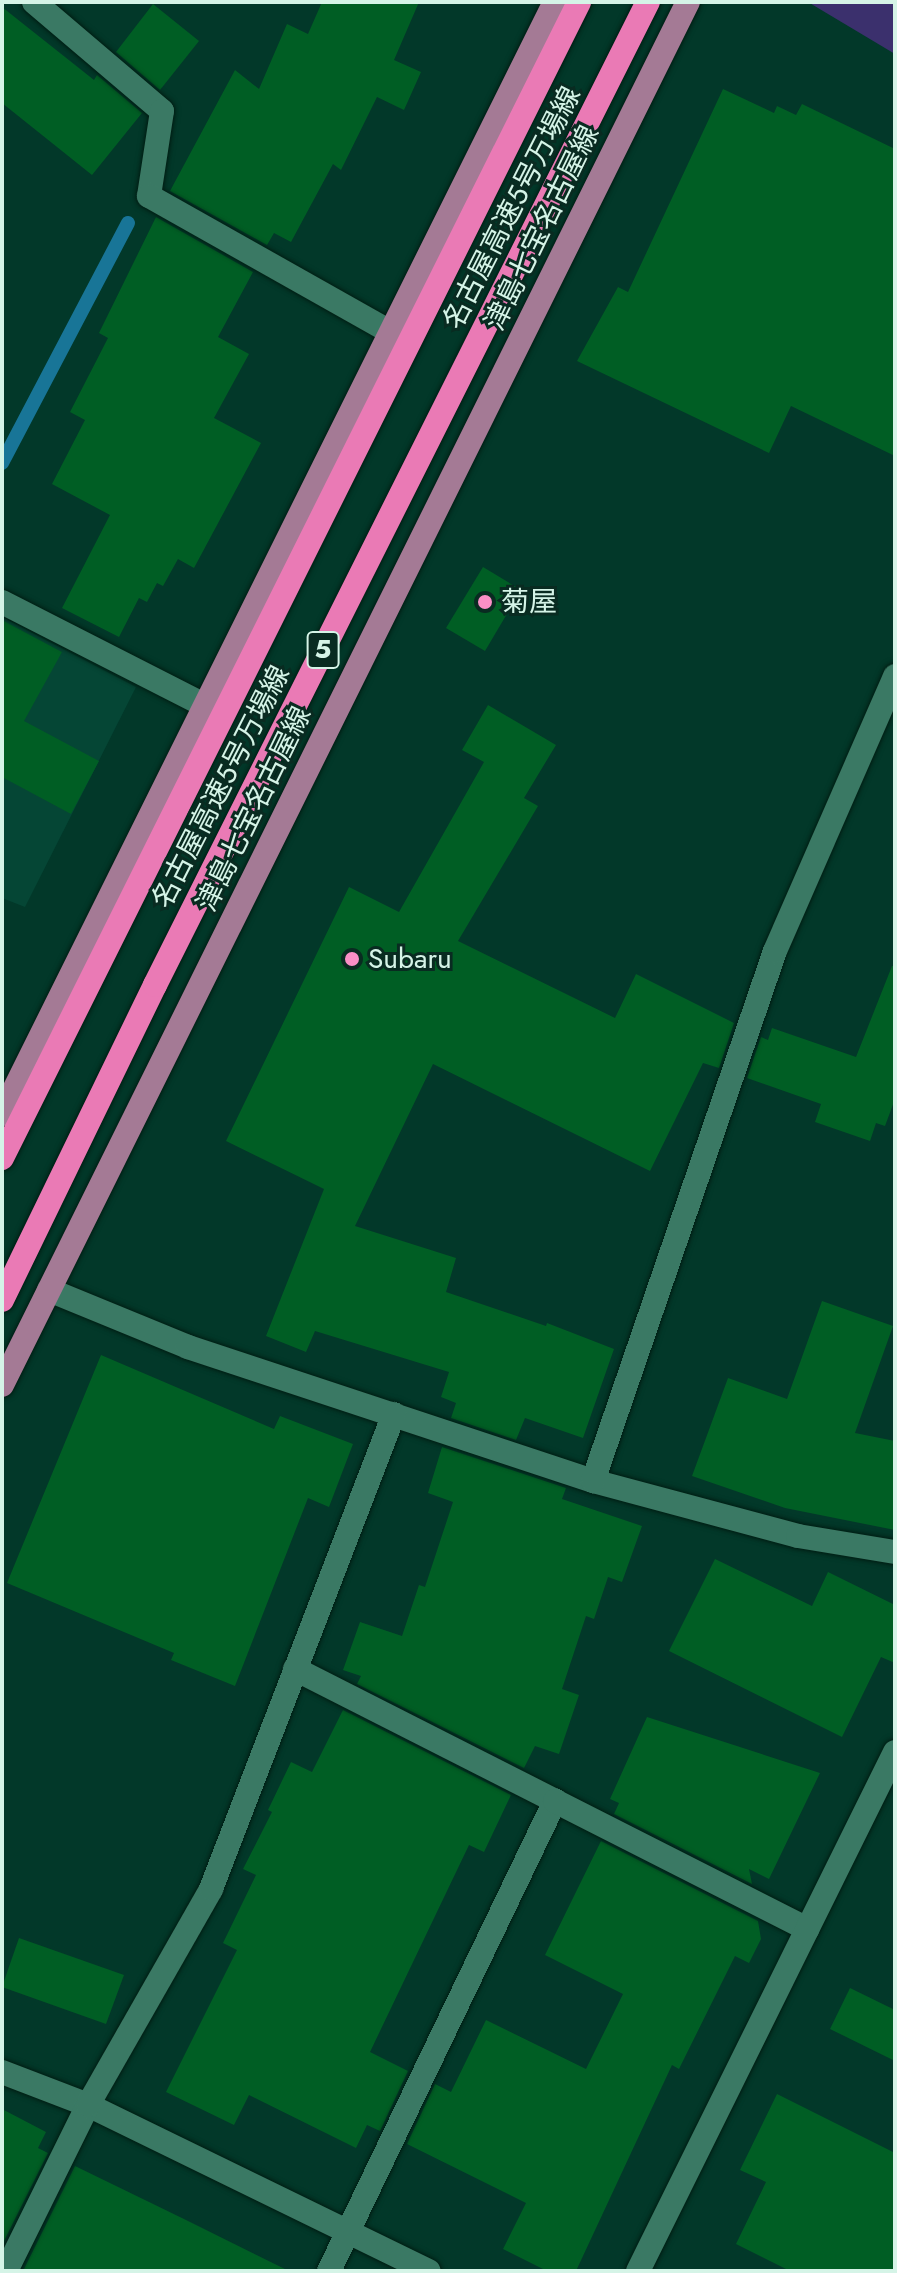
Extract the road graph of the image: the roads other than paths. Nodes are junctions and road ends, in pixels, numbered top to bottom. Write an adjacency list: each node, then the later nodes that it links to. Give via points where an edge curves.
1 (34, 2): 6 (street, via 162,111 149,196)
2 (555, 2): 6 (main road)
3 (579, 2): 11 (highway, 名古屋高速5号万場線 / 5)
4 (648, 2): 13 (highway, 名古屋高速5号万場線 / 5)
5 (688, 2): 12 (main road, 津島七宝名古屋線)
6 (392, 333): 9 (main road)
7 (2, 602): 9 (street)
8 (895, 676): 16 (street, via 775,951)
9 (206, 706): 10 (main road)
10 (2, 1114)
11 (2, 1158)
12 (49, 1290): 14 (main road, 津島七宝名古屋線); 15 (street, via 188,1347)
13 (2, 1300)
14 (2, 1385)
15 (394, 1414): 16 (street); 18 (street)
16 (593, 1481): 17 (street, via 798,1536)
17 (895, 1552)
18 (295, 1669): 20 (street); 23 (street, via 211,1889)
19 (895, 1752): 21 (street)
20 (555, 1801): 21 (street); 24 (street)
21 (807, 1929): 28 (street)
22 (2, 2072): 23 (street)
23 (88, 2105): 24 (street); 25 (street)
24 (349, 2231): 26 (street); 27 (street)
25 (6, 2271)
26 (329, 2271)
27 (429, 2271)
28 (638, 2271)

